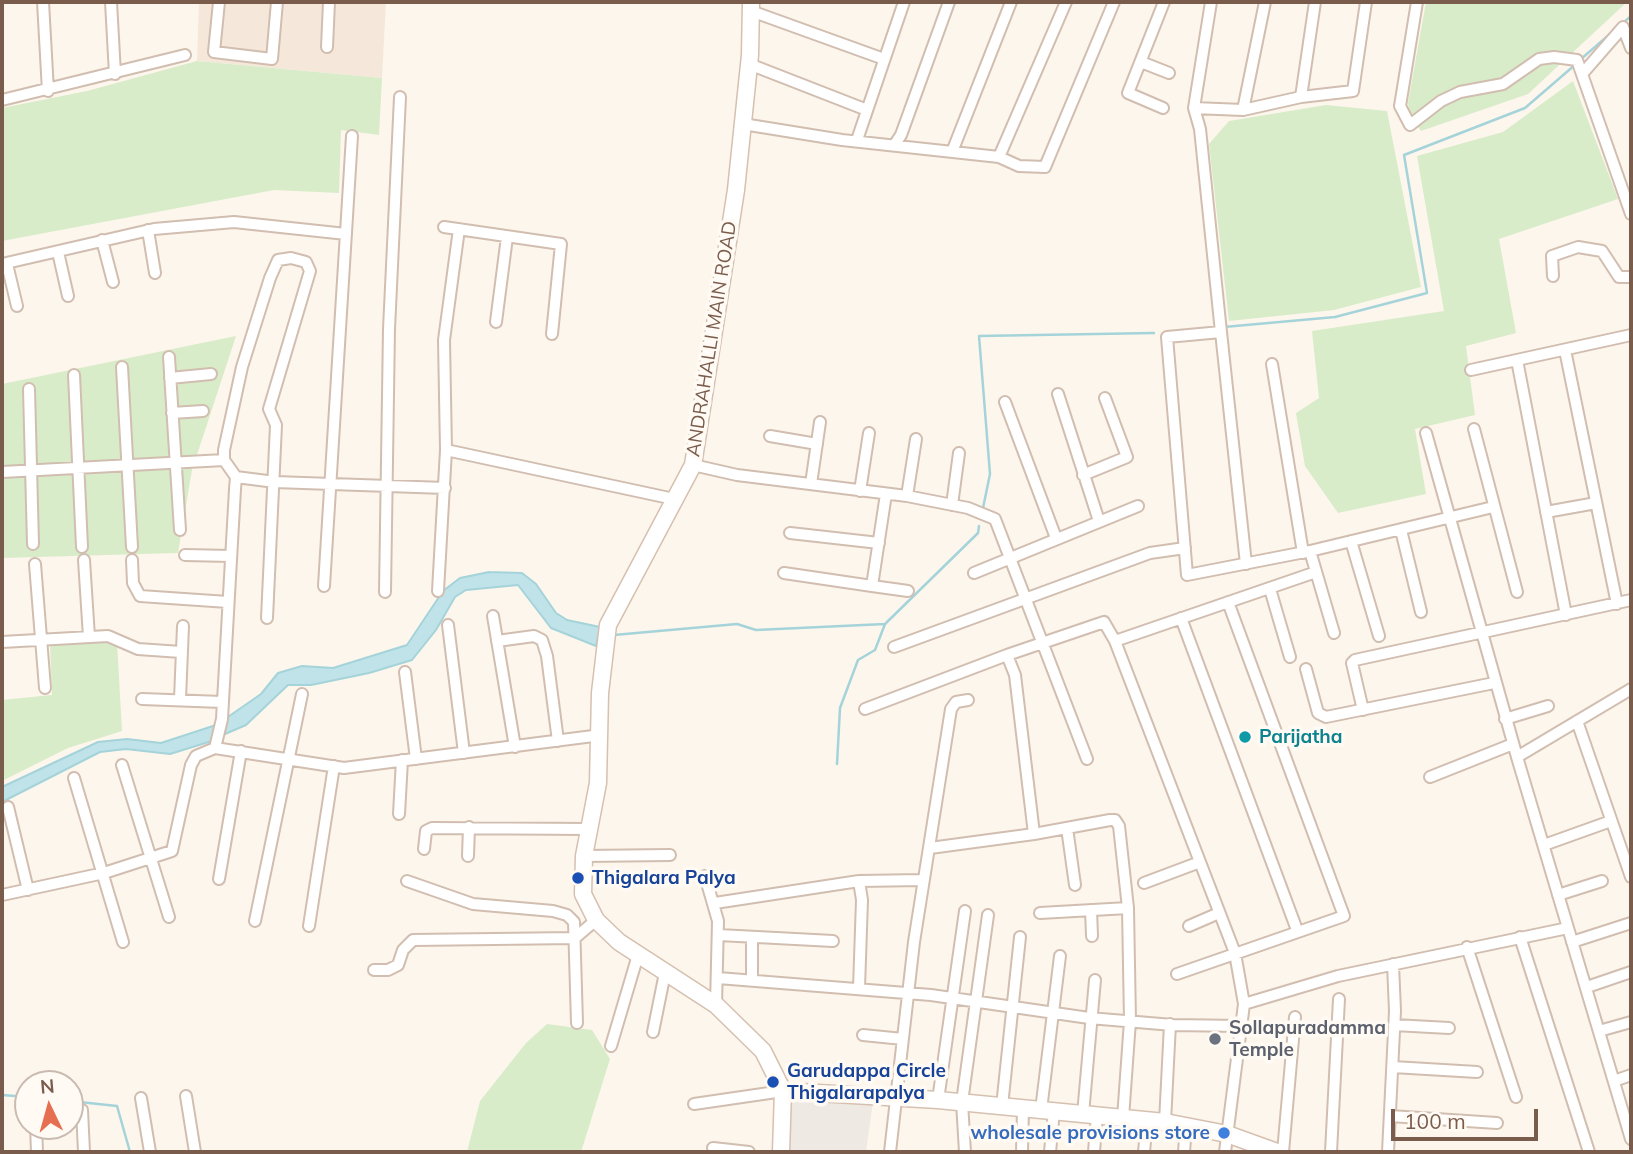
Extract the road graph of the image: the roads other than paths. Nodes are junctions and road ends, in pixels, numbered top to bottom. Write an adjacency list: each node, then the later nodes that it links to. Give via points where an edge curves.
1 (43, 2): 28 (street)
2 (111, 2): 27 (street)
3 (219, 2): 4 (street, via 214,52 272,59)
4 (277, 2)
5 (329, 2): 19 (street)
6 (904, 2): 22 (street)
7 (950, 2): 39 (street)
8 (1011, 2): 40 (street)
9 (1066, 2): 41 (street)
10 (1114, 2): 41 (street, via 1045,167 1019,166)
11 (1164, 2): 23 (street)
12 (1211, 2): 33 (street)
13 (1265, 2): 35 (street)
14 (1315, 2): 30 (street)
15 (1366, 2): 30 (street, via 1353,91)
16 (1417, 2): 25 (street, via 1400,106 1410,125 1441,101 1460,92 1503,84 1539,59 1554,57)
17 (751, 6): 22 (street); 24 (main road, ANDRAHALLI MAIN ROAD)
18 (1627, 26): 20 (street); 25 (street)
19 (327, 47)
20 (1631, 48)
21 (185, 55): 27 (street)
22 (884, 59): 34 (street)
23 (1141, 62): 26 (street); 32 (street, via 1128,93)
24 (750, 64): 34 (street); 36 (main road, ANDRAHALLI MAIN ROAD)
25 (1580, 67): 42 (street)
26 (1169, 73)
27 (115, 74): 28 (street)
28 (48, 91): 31 (street)
29 (400, 97): 97 (street)
30 (1301, 97): 35 (street)
31 (2, 100)
32 (1163, 108)
33 (1194, 108): 35 (street); 58 (street)
34 (867, 110): 38 (street)
35 (1244, 110)
36 (743, 124): 38 (street); 88 (main road, ANDRAHALLI MAIN ROAD)
37 (352, 135): 46 (street)
38 (857, 140): 39 (street)
39 (894, 144): 40 (street)
40 (952, 152): 41 (street)
41 (999, 157)
42 (1631, 214)
43 (444, 227): 44 (street)
44 (459, 229): 47 (street); 83 (street, via 444,340)
45 (148, 230): 46 (street, via 234,222); 48 (street); 51 (street)
46 (346, 234): 95 (street)
47 (507, 237): 57 (street); 59 (street, via 561,244)
48 (102, 240): 49 (street); 54 (street)
49 (58, 252): 50 (street); 55 (street)
50 (4, 264): 56 (street)
51 (155, 273)
52 (1553, 276): 53 (street, via 1552,256 1578,247 1602,251 1619,277)
53 (1631, 277)
54 (113, 282)
55 (68, 296)
56 (17, 306)
57 (496, 322)
58 (1221, 332): 119 (street, via 1167,337); 127 (street)
59 (552, 334)
60 (1631, 335): 61 (street)
61 (1564, 350): 63 (street); 103 (street)
62 (169, 358): 69 (street)
63 (1517, 360): 66 (street); 107 (street)
64 (1272, 364): 120 (street)
65 (122, 367): 87 (street)
66 (1471, 370)
67 (211, 374): 69 (street)
68 (74, 375): 89 (street)
69 (170, 378): 75 (street)
70 (29, 389): 90 (street)
71 (1058, 394): 92 (street)
72 (1105, 398): 92 (street, via 1127,457)
73 (1005, 402): 113 (street)
74 (204, 411): 75 (street)
75 (172, 413): 86 (street)
76 (821, 422): 82 (street)
77 (1474, 429): 106 (street)
78 (869, 433): 99 (street)
79 (1426, 433): 108 (street)
80 (770, 436): 82 (street)
81 (916, 439): 101 (street)
82 (817, 444): 96 (street)
83 (446, 450): 98 (street); 102 (street)
84 (959, 453): 104 (street)
85 (225, 460): 86 (street); 93 (street); 94 (street, via 242,367 270,278 282,258 306,262 308,284 269,409 276,425)
86 (175, 462): 87 (street); 110 (street)
87 (126, 465): 89 (street); 118 (street)
88 (693, 465): 96 (street); 102 (main road, ANDRAHALLI MAIN ROAD)
89 (79, 467): 90 (street); 117 (street)
90 (31, 471): 91 (street); 116 (street)
91 (2, 472)
92 (1083, 475): 109 (street)
93 (236, 477): 94 (street); 122 (street)
94 (275, 482): 95 (street); 146 (street)
95 (331, 484): 97 (street); 131 (street)
96 (811, 484): 99 (street)
97 (387, 487): 98 (street); 136 (street)
98 (445, 488): 134 (street)
99 (860, 491): 100 (street)
100 (886, 494): 101 (street); 115 (street)
101 (907, 496): 104 (street)
102 (674, 499): 178 (main road, ANDRAHALLI MAIN ROAD, via 608,625)
103 (1596, 503): 107 (street); 142 (street)
104 (952, 505): 123 (street, via 995,519)
105 (1138, 506): 109 (street)
106 (1493, 507): 108 (street); 137 (street)
107 (1546, 512): 144 (street)
108 (1448, 517): 111 (street); 151 (street)
109 (1099, 521): 113 (street)
110 (180, 530)
111 (1401, 530): 114 (street); 143 (street)
112 (790, 533): 115 (street)
113 (1056, 538): 123 (street)
114 (1351, 541): 120 (street); 152 (street)
115 (879, 543): 132 (street)
116 (33, 544)
117 (82, 547)
118 (132, 547)
119 (1185, 548): 127 (street, via 1187,575); 139 (street, via 1150,553)
120 (1306, 552): 127 (street); 128 (street)
121 (185, 555): 122 (street)
122 (230, 556): 140 (street)
123 (1012, 557): 130 (street); 139 (street)
124 (84, 560): 153 (street)
125 (131, 561): 140 (street, via 133,583 141,596)
126 (35, 564): 154 (street)
127 (1246, 564)
128 (1316, 572): 133 (street); 150 (street)
129 (784, 573): 132 (street)
130 (974, 573)
131 (324, 586)
132 (872, 586): 135 (street)
133 (1270, 589): 141 (street); 162 (street)
134 (438, 591)
135 (908, 591)
136 (385, 592)
137 (1517, 592)
138 (1631, 600): 142 (street)
139 (1027, 601): 158 (street); 159 (street)
140 (228, 602): 172 (street)
141 (1228, 602): 147 (street); 236 (street, via 1344,916)
142 (1617, 604): 144 (street)
143 (1421, 612)
144 (1566, 615): 151 (street)
145 (493, 617): 155 (street)
146 (267, 618)
147 (1181, 618): 156 (street); 236 (street)
148 (448, 625): 184 (street)
149 (183, 626): 160 (street)
150 (1334, 633)
151 (1479, 634): 165 (street); 175 (street, via 1355,660)
152 (1379, 636)
153 (89, 637): 154 (street); 160 (street, via 116,638 153,652)
154 (41, 639): 157 (street); 166 (street)
155 (497, 640): 179 (street, via 534,636 542,640); 182 (street)
156 (1115, 641): 158 (street, via 1104,622); 208 (street)
157 (2, 642)
158 (1044, 642): 161 (street); 188 (street)
159 (894, 647)
160 (181, 652): 170 (street)
161 (1007, 655): 174 (street); 200 (street, via 1015,675)
162 (1290, 657)
163 (1306, 669): 175 (street, via 1318,713 1326,717)
164 (405, 672): 187 (street)
165 (1494, 683): 175 (street); 176 (street)
166 (45, 688)
167 (1631, 690): 177 (street)
168 (302, 694): 186 (street)
169 (142, 699): 170 (street)
170 (180, 699): 172 (street)
171 (968, 700): 202 (street, via 956,702 951,709)
172 (222, 702): 180 (street)
173 (1548, 706): 176 (street)
174 (865, 709)
175 (1363, 710)
176 (1505, 719): 181 (street)
177 (1577, 721): 185 (street); 196 (street)
178 (601, 735): 179 (street); 199 (main road, ANDRAHALLI MAIN ROAD)
179 (558, 741): 182 (street)
180 (217, 744): 183 (street); 207 (street, via 196,756 191,765 175,846)
181 (1513, 744): 185 (street); 192 (street)
182 (515, 747): 184 (street)
183 (241, 751): 186 (street); 212 (street)
184 (464, 753): 187 (street)
185 (1517, 757): 201 (street)
186 (288, 759): 191 (street); 231 (street)
187 (416, 759): 189 (street)
188 (1087, 759)
189 (402, 761): 191 (street); 195 (street)
190 (122, 765): 207 (street)
191 (334, 766): 233 (street)
192 (1430, 777)
193 (74, 778): 209 (street)
194 (8, 807): 219 (street)
195 (399, 814)
196 (1611, 821): 201 (street); 211 (street)
197 (469, 827): 199 (street); 203 (street, via 428,829); 205 (street)
198 (1068, 828): 200 (street); 218 (street); 223 (street, via 1115,820)
199 (589, 829): 206 (main road, ANDRAHALLI MAIN ROAD)
200 (1034, 834): 202 (street)
201 (1544, 845): 221 (street)
202 (929, 848): 213 (street)
203 (424, 849)
204 (670, 855): 206 (street)
205 (468, 856)
206 (584, 856): 230 (main road, ANDRAHALLI MAIN ROAD, via 583,894)
207 (151, 858): 209 (street); 229 (street)
208 (1200, 862): 217 (street); 227 (street)
209 (104, 873): 219 (street); 244 (street)
210 (705, 876): 222 (street)
211 (1631, 877)
212 (219, 879)
213 (923, 880): 215 (street); 260 (street)
214 (407, 881): 242 (street, via 473,904 567,915 574,922)
215 (859, 881): 222 (street); 259 (street)
216 (1602, 881): 221 (street)
217 (1144, 883)
218 (1074, 886)
219 (27, 890): 220 (street)
220 (2, 895)
221 (1558, 895): 235 (street)
222 (715, 903): 237 (street)
223 (1128, 908): 224 (street); 270 (street)
224 (1091, 910): 226 (street); 238 (street)
225 (965, 911): 261 (street)
226 (1040, 913)
227 (1219, 913): 234 (street); 247 (street)
228 (988, 915): 263 (street)
229 (169, 917)
230 (596, 920): 242 (street); 248 (main road, ANDRAHALLI MAIN ROAD)
231 (255, 921)
232 (1631, 923): 245 (street)
233 (309, 926)
234 (1189, 926)
235 (1568, 928): 241 (street); 245 (street)
236 (1297, 930): 247 (street)
237 (719, 935): 239 (street); 255 (street)
238 (1092, 936)
239 (752, 937): 243 (street); 256 (street)
240 (1020, 937): 266 (street)
241 (1520, 937): 246 (street); 323 (street)
242 (575, 938): 251 (street, via 413,940 398,965); 272 (street)
243 (833, 941)
244 (123, 942)
245 (1572, 942): 258 (street)
246 (1467, 947): 250 (street); 289 (street)
247 (1235, 953): 254 (street); 264 (street)
248 (638, 955): 253 (main road, ANDRAHALLI MAIN ROAD); 281 (street)
249 (1060, 956): 267 (street)
250 (1393, 964): 264 (street); 274 (street)
251 (374, 970)
252 (1631, 972): 258 (street)
253 (665, 973): 265 (main road, ANDRAHALLI MAIN ROAD); 278 (street)
254 (1177, 974)
255 (718, 978): 256 (street); 265 (street)
256 (752, 980): 259 (street)
257 (1095, 980): 269 (street)
258 (1587, 987): 277 (street)
259 (859, 988): 260 (street)
260 (907, 994): 261 (street); 280 (street)
261 (950, 999): 263 (street); 291 (street)
262 (1339, 999): 321 (street)
263 (976, 1001): 266 (street); 292 (street)
264 (1244, 1004): 275 (street)
265 (716, 1005): 286 (main road, ANDRAHALLI MAIN ROAD, via 763,1051)
266 (1012, 1006): 267 (street); 294 (street)
267 (1055, 1011): 269 (street); 296 (street)
268 (1295, 1017): 320 (street)
269 (1093, 1018): 270 (street); 297 (street)
270 (1130, 1021): 273 (street); 299 (street)
271 (1631, 1022): 277 (street)
272 (577, 1023)
273 (1170, 1024): 275 (street); 301 (street)
274 (1394, 1025): 276 (street); 282 (street)
275 (1241, 1026): 304 (street)
276 (1449, 1028)
277 (1599, 1031): 285 (street)
278 (653, 1032)
279 (863, 1035): 280 (street)
280 (903, 1039): 288 (street)
281 (611, 1046)
282 (1393, 1067): 283 (street); 298 (street)
283 (1477, 1072)
284 (1631, 1075): 285 (street)
285 (1614, 1080): 305 (street)
286 (783, 1091): 288 (main road); 293 (street); 310 (main road, ANDRAHALLI MAIN ROAD)
287 (186, 1096): 308 (street)
288 (898, 1097): 291 (main road); 311 (street)
289 (1516, 1097)
290 (141, 1098): 307 (street)
291 (938, 1100): 292 (main road)
292 (962, 1102): 294 (main road); 312 (street)
293 (694, 1104)
294 (1002, 1106): 295 (main road)
295 (1023, 1108): 296 (main road); 313 (street)
296 (1047, 1111): 297 (main road); 314 (street)
297 (1090, 1115): 299 (main road); 315 (street)
298 (1390, 1116): 302 (street); 322 (street)
299 (1123, 1118): 300 (main road)
300 (1147, 1121): 301 (main road); 316 (street)
301 (1165, 1122): 303 (main road)
302 (1497, 1123)
303 (1186, 1126): 304 (main road); 317 (street)
304 (1227, 1134): 318 (street); 319 (main road)
305 (1631, 1139)
306 (713, 1148): 309 (street)
307 (150, 1152)
308 (195, 1152)
309 (749, 1152)
310 (781, 1152)
311 (890, 1152)
312 (965, 1152)
313 (1022, 1152)
314 (1050, 1152)
315 (1094, 1152)
316 (1144, 1152)
317 (1184, 1152)
318 (1225, 1152)
319 (1277, 1152)
320 (1283, 1152)
321 (1331, 1152)
322 (1388, 1152)
323 (1588, 1152)

